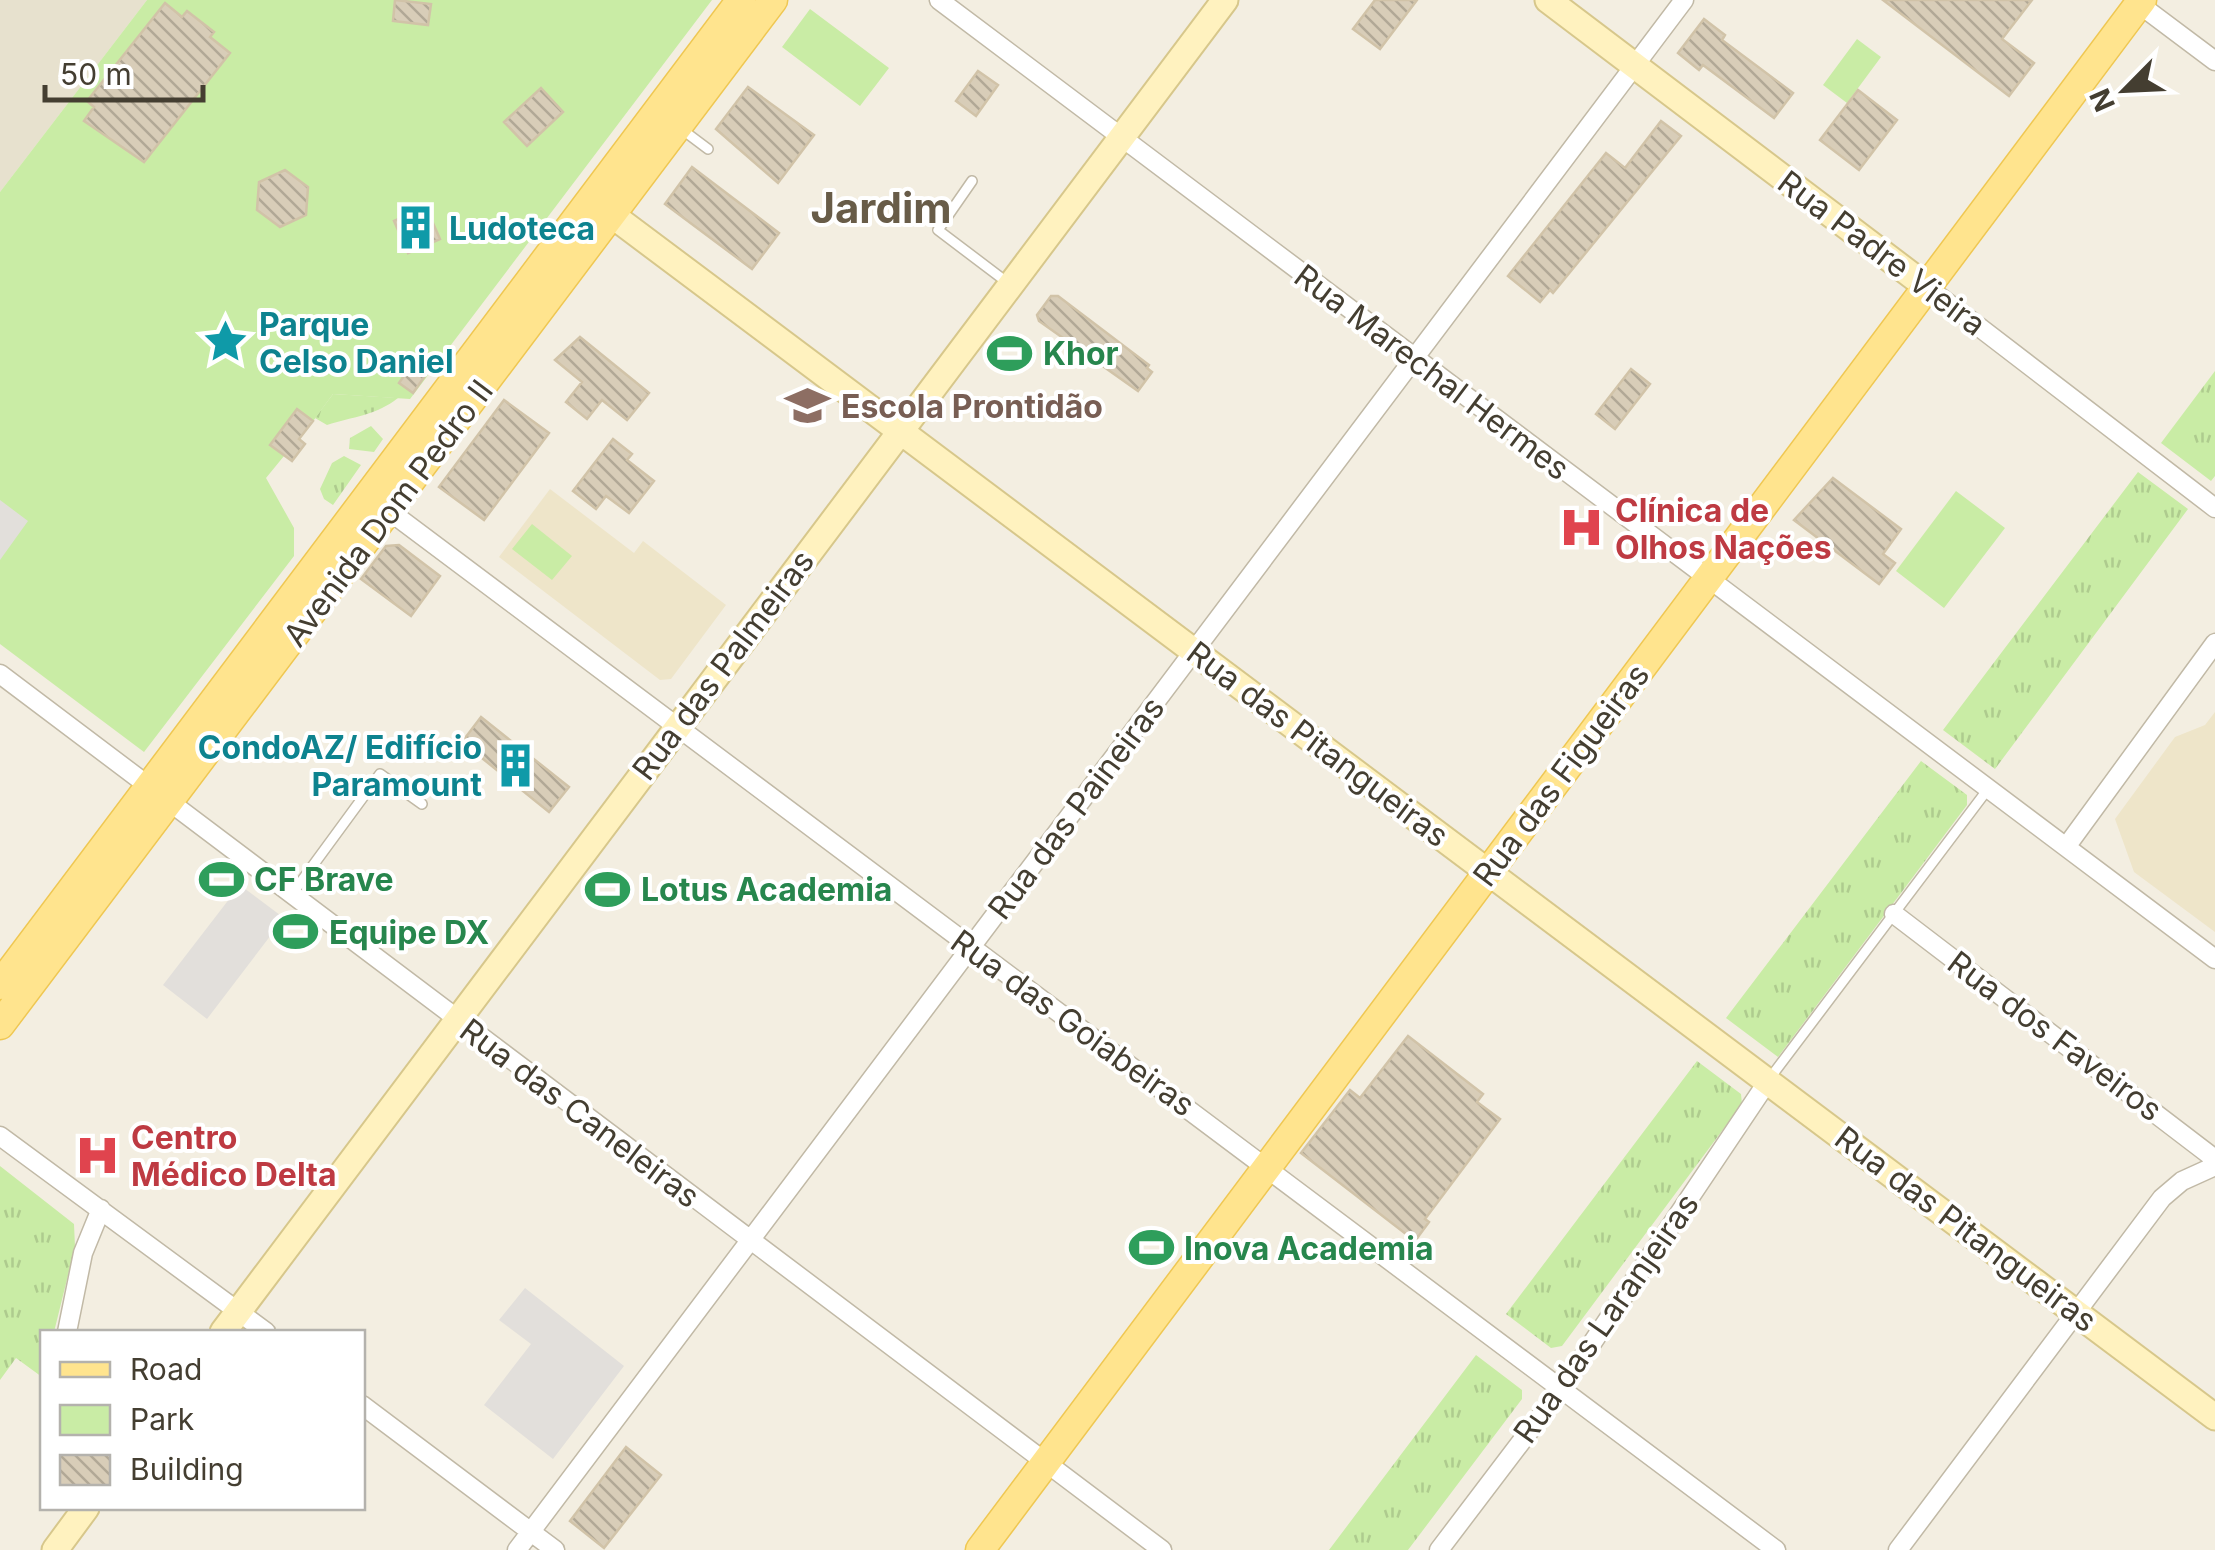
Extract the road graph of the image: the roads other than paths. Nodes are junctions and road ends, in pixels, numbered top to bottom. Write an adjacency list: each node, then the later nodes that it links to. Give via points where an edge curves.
1 (741, 0): 19 (main road, Avenida Dom Pedro II)
2 (773, 0): 10 (main road, Avenida Dom Pedro II)
3 (938, 0): 11 (street, Rua Marechal Hermes)
4 (1225, 0): 11 (street, Rua das Palmeiras)
5 (1548, 0): 9 (street, Rua Padre Vieira)
6 (1684, 0): 9 (street, Rua das Paineiras)
7 (2140, 2): 8 (street); 16 (main road, Rua das Figueiras)
8 (2215, 61)
9 (1635, 65): 16 (street, Rua Padre Vieira); 17 (street, Rua das Paineiras)
10 (678, 127): 12 (lane); 14 (main road, Avenida Dom Pedro II)
11 (1121, 138): 15 (street, Rua das Palmeiras); 17 (street, Rua Marechal Hermes)
12 (708, 149)
13 (972, 181): 15 (lane, via 938,230)
14 (612, 214): 18 (street, Rua das Pitangueiras); 19 (main road, Avenida Dom Pedro II)
15 (1010, 284): 18 (street, Rua das Palmeiras)
16 (1927, 287): 20 (street, Rua Padre Vieira); 21 (main road, Rua das Figueiras)
17 (1414, 359): 21 (street, Rua Marechal Hermes); 23 (street, Rua das Paineiras)
18 (900, 430): 23 (street, Rua das Pitangueiras); 25 (street, Rua das Palmeiras)
19 (380, 504): 25 (street, Rua das Goiabeiras); 27 (main road, Avenida Dom Pedro II)
20 (2215, 508)
21 (1708, 579): 26 (street, Rua Marechal Hermes); 30 (main road, Rua das Figueiras)
22 (2215, 643): 29 (street)
23 (1194, 651): 30 (street, Rua das Pitangueiras); 33 (street, Rua das Paineiras)
24 (0, 674): 27 (street, Rua das Caneleiras)
25 (677, 726): 33 (street, Rua das Goiabeiras); 36 (street, Rua das Palmeiras)
26 (1988, 789): 29 (street, Rua Marechal Hermes); 32 (lane)
27 (161, 793): 31 (street, Rua das Caneleiras); 35 (main road, Avenida Dom Pedro II); 37 (main road, Avenida Dom Pedro II)
28 (422, 804): 31 (lane, via 380,774)
29 (2066, 847): 34 (street, Rua Marechal Hermes)
30 (1488, 871): 38 (street, Rua das Pitangueiras); 41 (main road, Rua das Figueiras)
31 (292, 894): 36 (street, Rua das Caneleiras)
32 (1894, 914): 38 (lane); 40 (street, Rua dos Faveiros)
33 (971, 947): 41 (street, Rua das Goiabeiras); 43 (street, Rua das Paineiras)
34 (2215, 959)
35 (0, 984)
36 (455, 1019): 43 (street, Rua das Caneleiras); 45 (street, Rua das Palmeiras)
37 (0, 1024)
38 (1768, 1082): 44 (street, Rua das Pitangueiras); 48 (street, Rua das Laranjeiras)
39 (0, 1136): 42 (street)
40 (2215, 1162): 44 (street, via 2162,1198)
41 (1267, 1166): 48 (street, Rua das Goiabeiras); 51 (main road, Rua das Figueiras)
42 (101, 1209): 45 (street); 46 (street, via 83,1253)
43 (750, 1240): 51 (street, Rua das Caneleiras); 53 (street, Rua das Paineiras)
44 (2076, 1312): 50 (street, Rua das Pitangueiras); 61 (street)
45 (230, 1322): 47 (street)
46 (67, 1330)
47 (259, 1330)
48 (1562, 1388): 59 (street, Rua das Laranjeiras); 60 (street, Rua das Goiabeiras)
49 (365, 1407): 53 (street)
50 (2215, 1417)
51 (1046, 1463): 57 (main road, Rua das Figueiras); 58 (street, Rua das Caneleiras)
52 (83, 1510): 54 (street)
53 (531, 1532): 55 (street, Rua das Paineiras); 56 (street)
54 (55, 1550)
55 (517, 1550)
56 (555, 1550)
57 (980, 1550)
58 (1162, 1550)
59 (1439, 1550)
60 (1776, 1550)
61 (1898, 1550)

